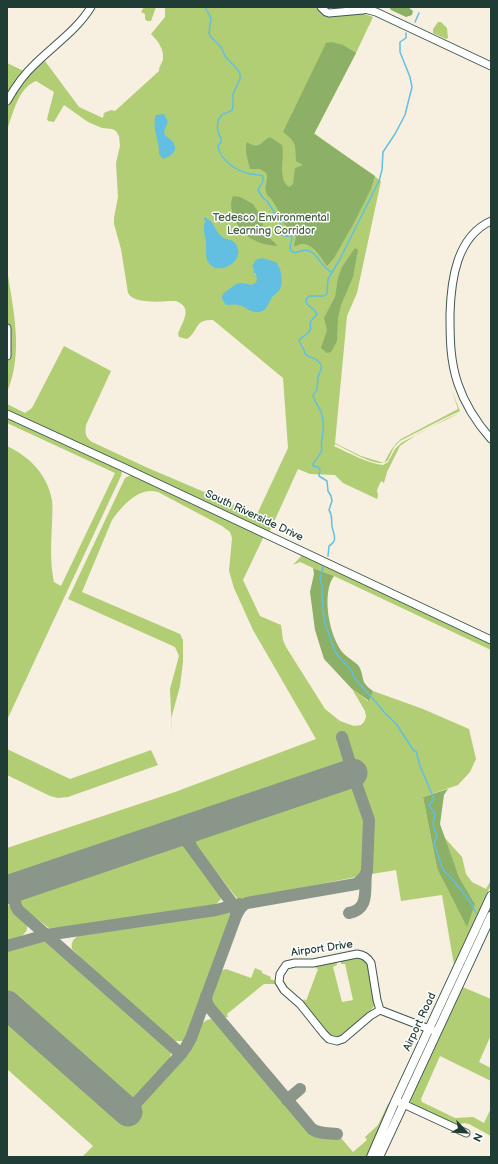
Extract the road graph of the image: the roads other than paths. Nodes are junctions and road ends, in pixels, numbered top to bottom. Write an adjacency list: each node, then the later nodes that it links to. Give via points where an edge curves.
1 (91, 7): 6 (street, via 75,28 25,74)
2 (321, 7): 4 (street, via 329,13)
3 (360, 8): 4 (street); 5 (street, via 376,12)
4 (339, 9)
5 (491, 66)
6 (7, 101)
7 (491, 221): 11 (street, via 476,230 456,266 452,286 450,331 452,362 460,388 475,418)
8 (7, 328): 9 (street)
9 (7, 356)
10 (7, 414): 12 (street, South Riverside Drive)
11 (491, 439)
12 (491, 640)
13 (491, 896): 16 (main road, Airport Road)
14 (491, 916): 16 (main road, Airport Road)
15 (380, 1010): 15 (street, Airport Drive, via 343,1039 329,1039 300,1004 284,990 279,982 280,974 286,965 363,955 371,963); 16 (street)
16 (433, 1030): 17 (main road, Airport Road)
17 (400, 1102): 18 (street); 19 (main road, Airport Road); 20 (main road, Airport Road)
18 (466, 1133)
19 (371, 1157)
20 (379, 1157)

